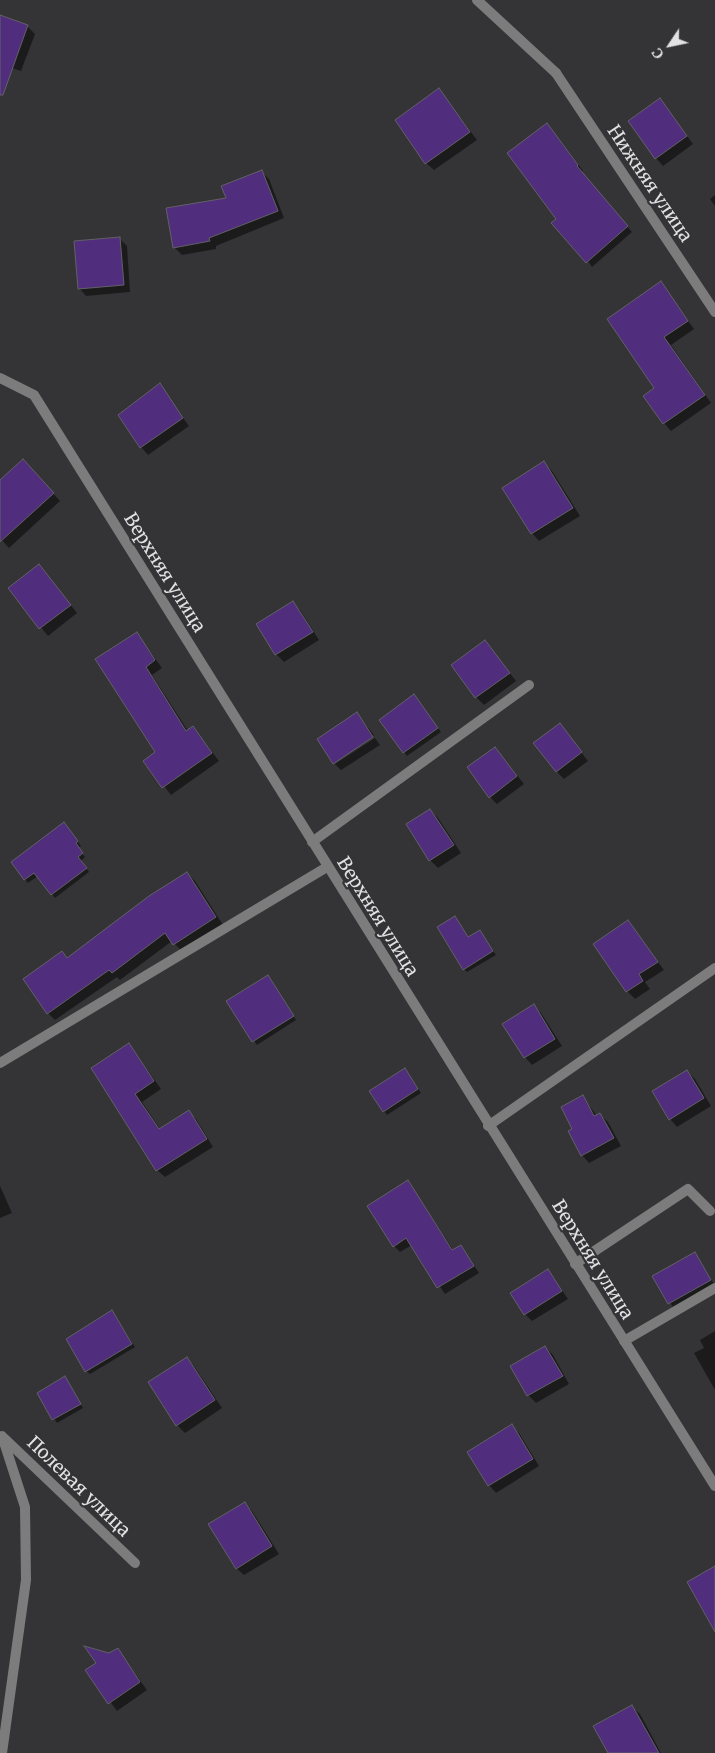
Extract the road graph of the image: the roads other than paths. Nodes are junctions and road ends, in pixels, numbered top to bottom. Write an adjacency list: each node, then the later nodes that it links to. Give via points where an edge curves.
1 (477, 0): 2 (street, Нижняя улица, via 556,73)
2 (715, 312)
3 (0, 378): 5 (street, Верхняя улица, via 34,395)
4 (529, 685): 5 (street)
5 (312, 842): 6 (street, Верхняя улица)
6 (327, 867): 8 (street); 9 (street, Верхняя улица)
7 (715, 968): 9 (street)
8 (0, 1063)
9 (488, 1126): 11 (street, Верхняя улица)
10 (710, 1211): 11 (street, via 688,1189)
11 (575, 1264): 13 (street, Верхняя улица)
12 (715, 1288): 13 (street)
13 (624, 1341): 15 (street, Верхняя улица)
14 (1, 1435): 16 (street, Полевая улица); 17 (street, via 25,1507 26,1580)
15 (715, 1486)
16 (135, 1563)
17 (2, 1753)

